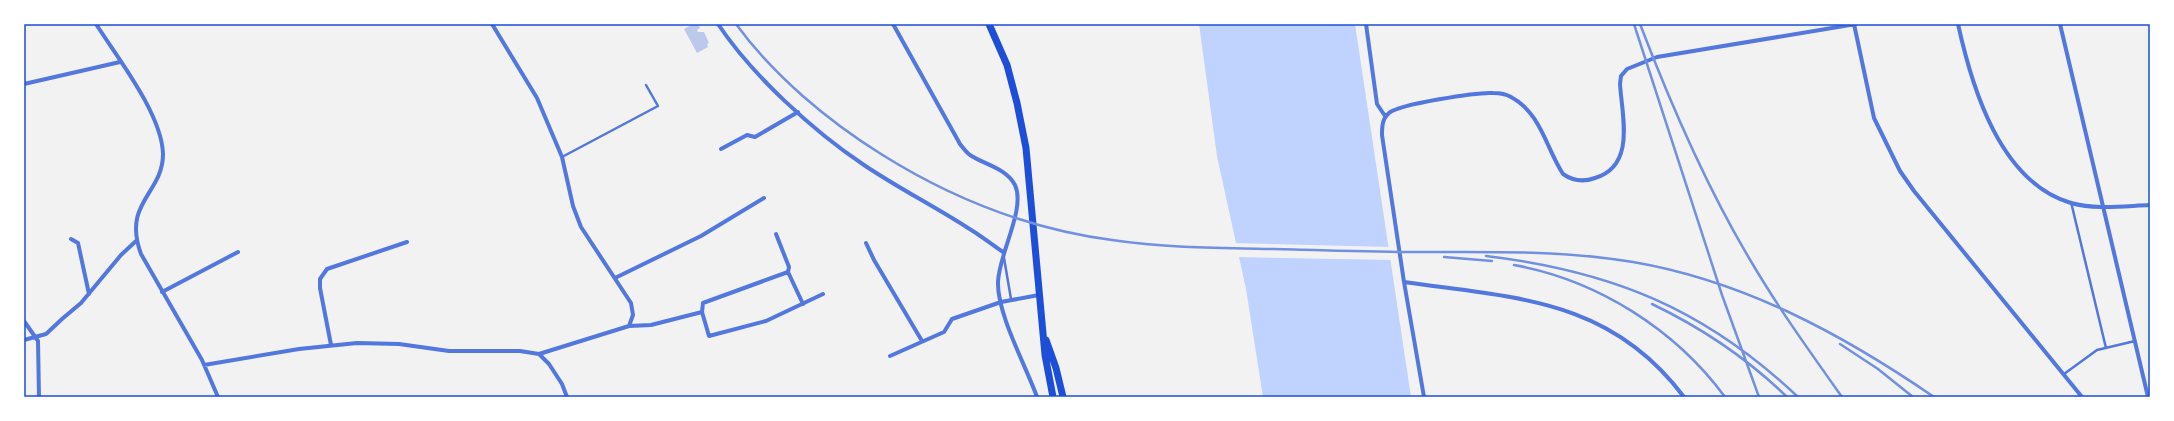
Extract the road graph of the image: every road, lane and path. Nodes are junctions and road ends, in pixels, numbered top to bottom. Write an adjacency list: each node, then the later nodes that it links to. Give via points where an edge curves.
1 (96, 24): 10 (street)
2 (492, 24): 16 (street, via 537,98)
3 (718, 24): 13 (street, via 726,37)
4 (893, 24): 27 (street, via 960,144 969,154 1004,173 1016,187 1018,208)
5 (989, 24): 34 (main road, via 1007,65 1026,148)
6 (1366, 24): 14 (street, via 1377,104)
7 (1855, 24): 14 (street, via 1656,57 1630,66 1623,72 1620,84 1623,142 1621,159 1609,172 1593,179 1577,181 1563,174 1532,115 1525,106 1510,96 1493,93 1474,94 1396,108); 51 (street, via 1874,118 1900,171)
8 (1958, 24): 18 (street, via 1978,96 2000,139 2032,181 2042,189)
9 (2060, 24): 20 (street)
10 (120, 62): 11 (street); 23 (street, via 150,108 163,154 161,166 135,222)
11 (24, 84)
12 (646, 85): 16 (lane, via 658,106)
13 (798, 112): 15 (street, via 754,137 747,134); 27 (street, via 862,164 969,228)
14 (1385, 116): 30 (street, via 1382,135)
15 (720, 149)
16 (562, 157): 29 (street, via 573,206 581,227)
17 (764, 198): 29 (street, via 688,243)
18 (2071, 202): 20 (street, via 2086,206); 47 (lane)
19 (2150, 205): 20 (street)
20 (2103, 206): 45 (street)
21 (776, 234): 28 (street, via 789,267)
22 (72, 239): 32 (street, via 78,243)
23 (136, 241): 31 (street); 32 (street)
24 (407, 242): 46 (street, via 327,269 320,279 320,288)
25 (866, 242): 44 (street)
26 (238, 252): 31 (street)
27 (1003, 252): 35 (lane); 36 (street, via 998,283)
28 (788, 272): 37 (street); 38 (street, via 703,303)
29 (615, 278): 40 (street, via 631,303 634,315)
30 (1404, 282): 58 (street); 59 (street, via 1523,299 1557,306 1590,319 1608,328 1646,355)
31 (162, 292): 50 (street)
32 (89, 294): 42 (street, via 46,334)
33 (823, 294): 37 (street)
34 (1039, 295): 35 (street); 41 (main road)
35 (1011, 299): 36 (street)
36 (1001, 302): 44 (street, via 952,319 944,332); 55 (street)
37 (803, 304): 38 (street, via 766,321 709,336)
38 (702, 312): 40 (street, via 651,325)
39 (24, 320): 42 (street)
40 (629, 326): 48 (street)
41 (1043, 334): 56 (main road, via 1047,371); 57 (main road, via 1056,368)
42 (36, 336): 43 (street); 52 (street)
43 (24, 340)
44 (922, 341): 49 (street)
45 (2135, 341): 47 (lane); 61 (street)
46 (331, 345): 48 (street, via 399,344 449,351 520,351); 50 (street)
47 (2106, 348): 51 (lane, via 2097,350)
48 (539, 354): 54 (street, via 562,384)
49 (890, 356)
50 (204, 365): 53 (street)
51 (2064, 374): 60 (street)
52 (39, 397)
53 (218, 397)
54 (566, 397)
55 (1037, 397)
56 (1054, 397)
57 (1063, 397)
58 (1424, 397)
59 (1684, 397)
60 (2082, 397)
61 (2148, 397)

